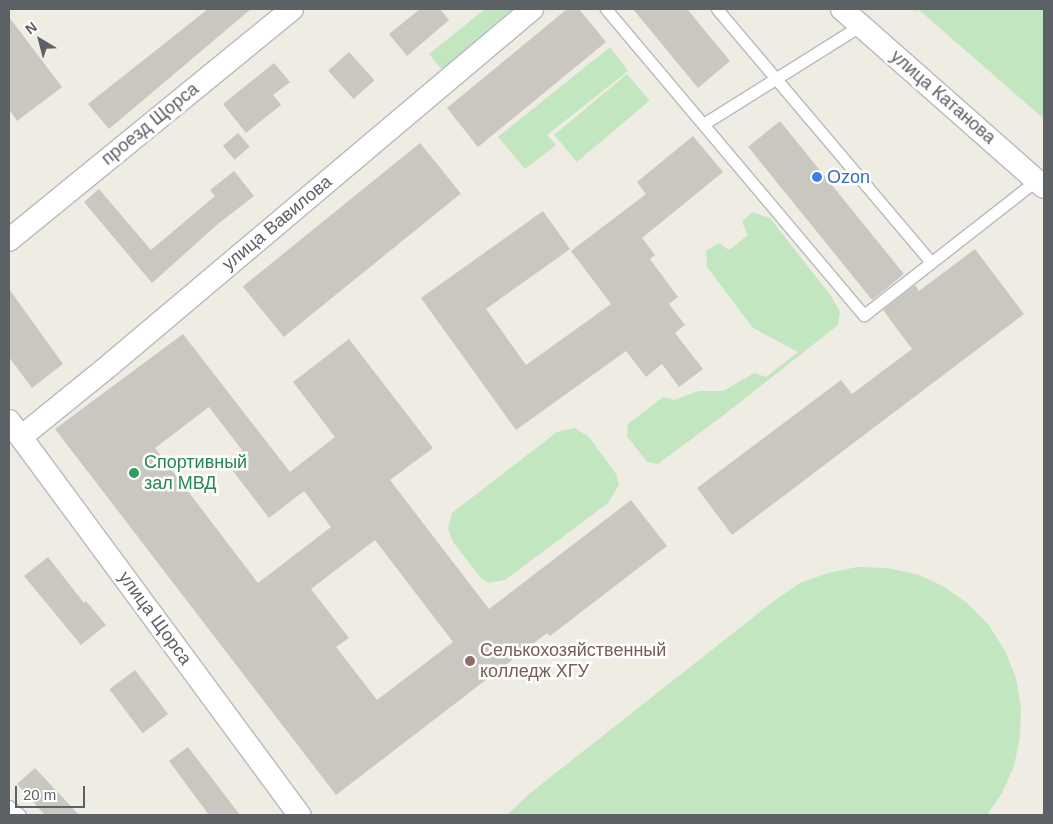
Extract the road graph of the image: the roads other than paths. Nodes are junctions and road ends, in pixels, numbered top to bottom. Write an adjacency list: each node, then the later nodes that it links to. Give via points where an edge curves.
1 (292, 9): 10 (street, проезд Щорса)
2 (532, 9): 12 (street, улица Вавилова, via 111,364)
3 (606, 9): 8 (lane)
4 (717, 9): 7 (lane)
5 (842, 9): 6 (street, улица Катанова)
6 (861, 25): 7 (lane); 9 (street, улица Катанова)
7 (776, 79): 8 (lane); 11 (lane)
8 (705, 124): 11 (lane, via 864,315)
9 (1041, 183): 11 (lane)
10 (9, 240)
11 (931, 262)
12 (15, 429): 15 (street, улица Щорса)
13 (9, 806): 14 (lane)
14 (20, 815)
15 (300, 815)

